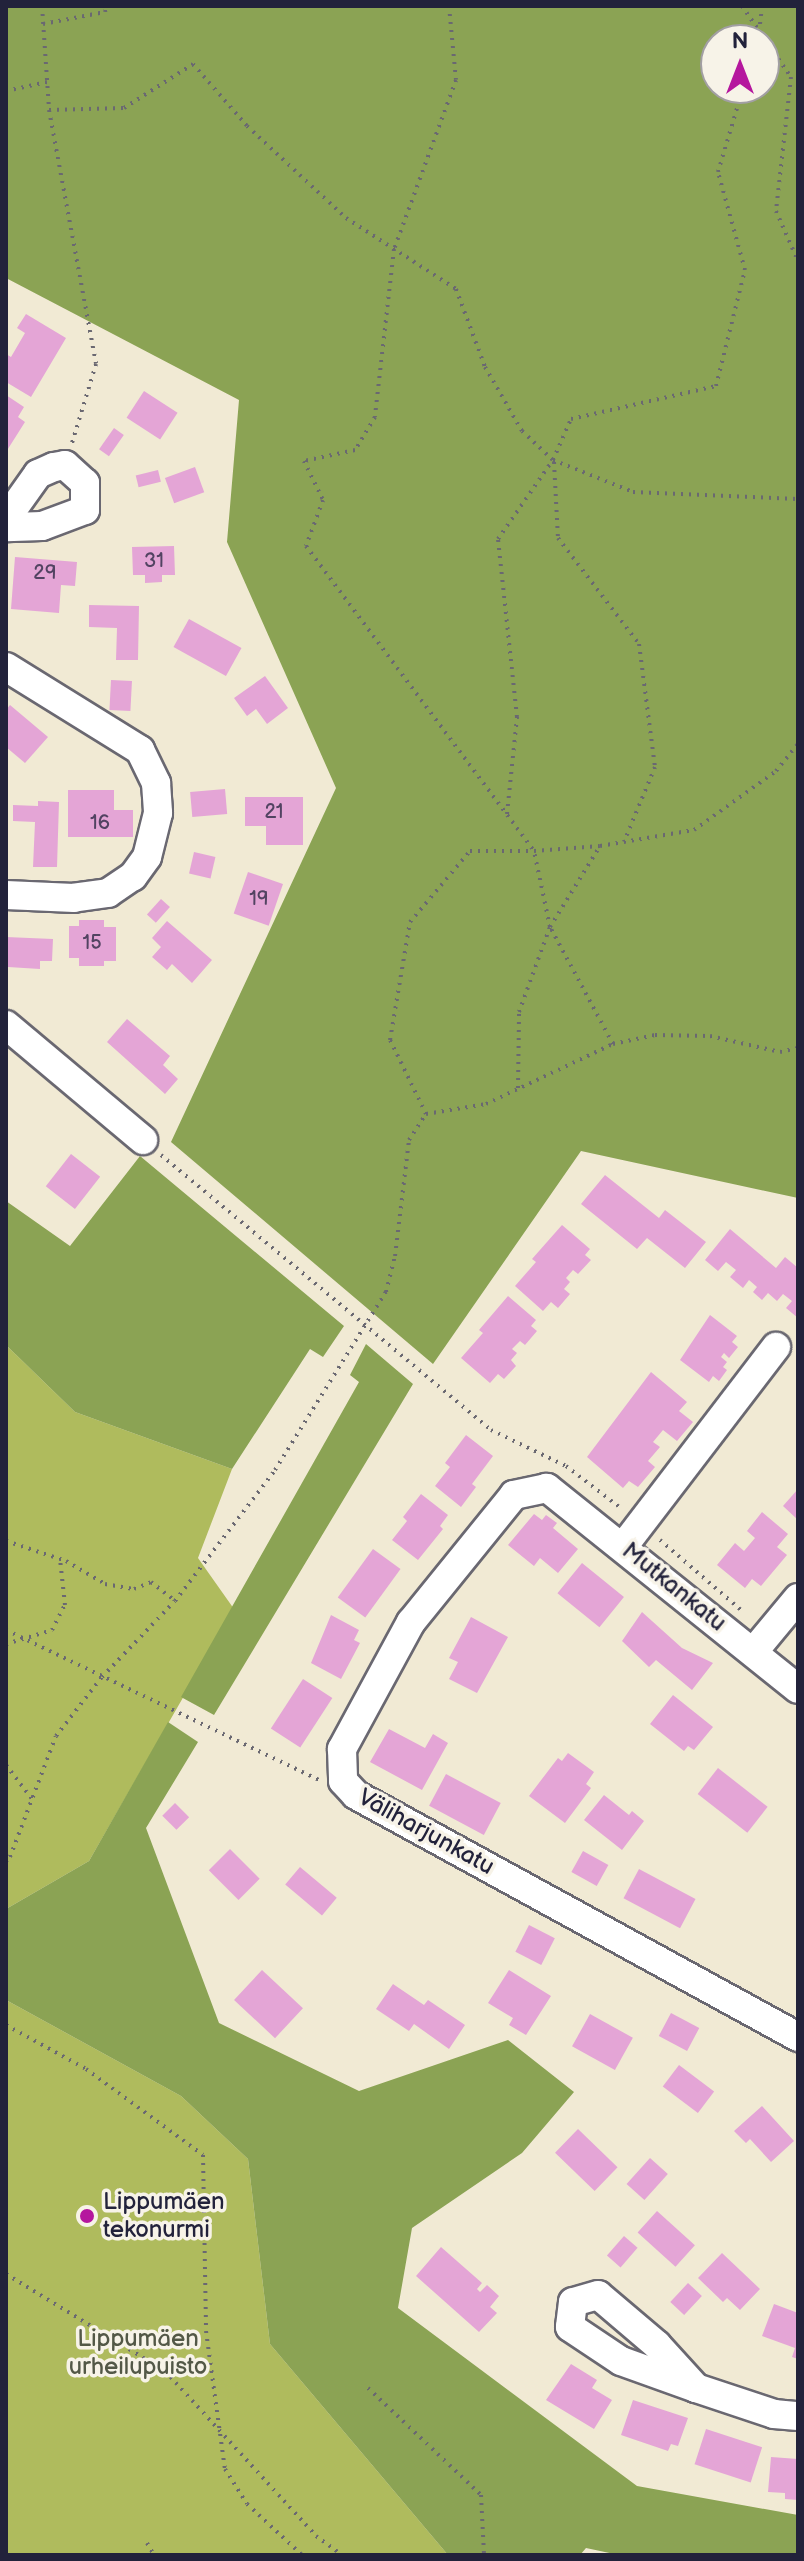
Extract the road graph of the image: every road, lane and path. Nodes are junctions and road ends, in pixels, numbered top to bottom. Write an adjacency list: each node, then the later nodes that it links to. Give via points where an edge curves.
1 (42, 6): 5 (path)
2 (107, 6): 5 (path, via 105,12)
3 (449, 6): 14 (path, via 456,80)
4 (742, 6): 6 (path)
5 (43, 24): 10 (path)
6 (754, 24)
7 (780, 61): 8 (path)
8 (791, 77): 9 (path); 15 (path, via 776,211)
9 (798, 78)
10 (47, 82): 11 (path); 13 (path)
11 (6, 91)
12 (738, 104): 16 (path, via 718,172 745,270 716,386 571,419)
13 (49, 110): 14 (path, via 124,108 193,64 247,126 346,218); 17 (path, via 96,364)
14 (394, 249): 16 (path, via 456,289 485,367 522,431); 23 (path, via 375,417 355,450 304,461 323,500 306,546)
15 (798, 261)
16 (553, 460): 18 (path, via 633,492); 23 (path, via 498,539 517,717); 24 (path, via 558,538 639,644 655,767)
17 (65, 465): 19 (street, via 38,474); 20 (street, via 85,483 85,510 42,526)
18 (798, 499)
19 (6, 519)
20 (6, 527)
21 (6, 667): 27 (street, via 140,750 156,783 158,813 147,857 133,876 108,893 74,898)
22 (798, 744): 24 (path, via 776,771 694,830)
23 (507, 814): 26 (path)
24 (624, 842): 25 (path)
25 (600, 846): 26 (path); 28 (path)
26 (534, 851): 28 (path); 33 (path, via 470,851 410,922 390,1040)
27 (6, 895)
28 (550, 927): 30 (path); 32 (path, via 519,1012)
29 (6, 1025): 34 (street)
30 (613, 1044): 31 (path, via 669,1035 710,1036 780,1052); 32 (path)
31 (798, 1048)
32 (518, 1089): 33 (path, via 486,1104)
33 (426, 1114): 35 (path, via 409,1140 386,1292)
34 (143, 1140): 35 (path)
35 (365, 1322): 38 (path, via 491,1430 566,1466); 43 (path, via 275,1470)
36 (776, 1347): 38 (street)
37 (547, 1488): 40 (street, Mutkankatu); 51 (street, Väliharjunkatu, via 514,1495 411,1622 342,1749)
38 (641, 1523): 40 (street); 46 (path)
39 (6, 1541): 41 (path)
40 (623, 1547): 46 (street, Mutkankatu)
41 (60, 1559): 43 (path, via 105,1584 134,1589 151,1582); 45 (path, via 65,1605 52,1630)
42 (798, 1598): 46 (street)
43 (175, 1601): 48 (path)
44 (6, 1630): 45 (path)
45 (19, 1637): 47 (path); 48 (path)
46 (761, 1642): 49 (street, Mutkankatu)
47 (6, 1644)
48 (102, 1677): 51 (path, via 321,1781); 52 (path, via 56,1736)
49 (798, 1689)
50 (6, 1765): 52 (path)
51 (343, 1781): 55 (street, Väliharjunkatu, via 356,1795)
52 (32, 1799): 53 (path)
53 (6, 1861)
54 (6, 2025): 60 (path, via 86,2069 203,2155 206,2331)
55 (798, 2037)
56 (6, 2274): 60 (path, via 165,2371)
57 (368, 2388): 65 (path, via 481,2495)
58 (696, 2388): 59 (street, via 774,2414)
59 (798, 2416)
60 (220, 2433): 63 (path, via 225,2469 247,2504); 64 (path, via 316,2536)
61 (147, 2543): 62 (path)
62 (154, 2555)
63 (302, 2555)
64 (342, 2555)
65 (484, 2555)

